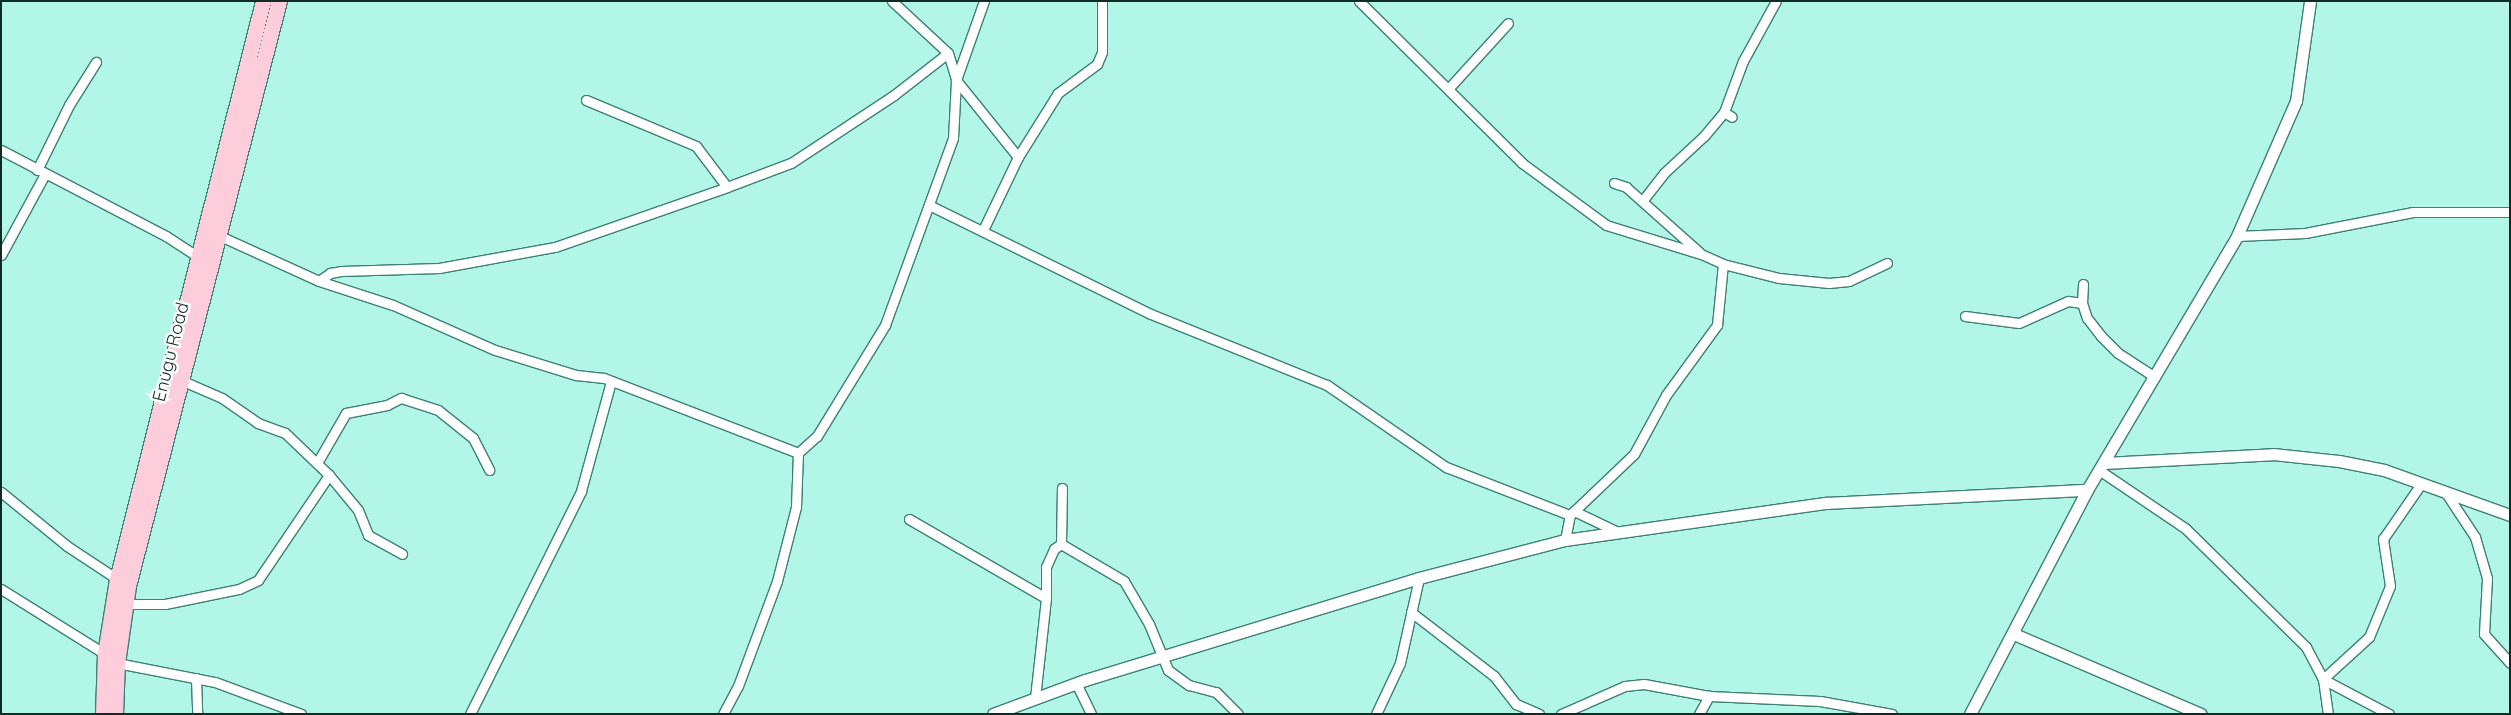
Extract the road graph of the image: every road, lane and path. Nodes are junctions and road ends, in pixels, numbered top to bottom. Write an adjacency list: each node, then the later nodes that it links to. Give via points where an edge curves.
1 (263, 1): 30 (main road)
2 (279, 1): 26 (main road, Enugu Road)
3 (892, 1): 10 (street)
4 (984, 1): 12 (street)
5 (1102, 1): 18 (street, via 1102,52 1097,64 1058,93)
6 (1359, 1): 13 (street)
7 (1776, 1): 15 (street, via 1743,61)
8 (2310, 1): 27 (street, via 2296,101)
9 (1508, 23): 13 (street)
10 (948, 53): 12 (street); 21 (street, via 894,95 791,163)
11 (96, 62): 19 (street, via 69,105)
12 (956, 80): 18 (street); 23 (street, via 952,138)
13 (1448, 89): 28 (street, via 1522,163 1606,225)
14 (586, 100): 21 (street, via 696,146)
15 (1724, 112): 16 (street); 22 (street, via 1704,136 1664,173)
16 (1732, 117)
17 (1, 150): 19 (street)
18 (1018, 157): 25 (street)
19 (41, 172): 29 (street); 30 (street, via 166,236)
20 (1614, 183): 22 (street, via 1626,187)
21 (727, 187): 33 (street, via 555,247 440,268 341,271 330,273)
22 (1643, 200): 28 (street)
23 (929, 205): 25 (street); 40 (street, via 885,325 818,436)
24 (2510, 212): 27 (street, via 2413,212 2306,233)
25 (983, 230): 50 (street, via 1151,314 1327,386 1446,467)
26 (220, 236): 33 (street); 38 (main road, Enugu Road)
27 (2237, 236): 37 (street)
28 (1701, 254): 32 (street)
29 (1, 255)
30 (198, 257): 58 (main road)
31 (1887, 263): 32 (street, via 1848,281 1829,283 1779,278)
32 (1723, 264): 50 (street, via 1717,325 1666,395 1634,454)
33 (318, 281): 39 (street, via 393,305 494,350 576,375)
34 (2083, 284): 35 (street)
35 (2082, 303): 36 (street, via 2068,302 2019,323); 37 (street, via 2087,318 2101,336 2118,353)
36 (1965, 316)
37 (2155, 377): 42 (street)
38 (183, 381): 41 (street, via 222,398 258,423 285,433); 61 (main road, Enugu Road)
39 (611, 381): 40 (street); 77 (street, via 581,491)
40 (798, 453): 78 (street, via 796,507 777,581 738,686)
41 (317, 463): 43 (street, via 346,413 387,405 400,398 438,410 473,438); 44 (street)
42 (2102, 466): 45 (street, via 2273,454 2357,465); 47 (street); 69 (street, via 2185,528 2306,647)
43 (489, 470)
44 (329, 475): 56 (street, via 358,510 368,535); 61 (street, via 258,580 239,589 165,604)
45 (2421, 484): 49 (street); 69 (street, via 2384,539 2390,586 2369,637)
46 (1062, 488): 55 (street)
47 (2087, 490): 53 (street, via 1826,503); 63 (street)
48 (1, 492): 58 (street, via 67,546)
49 (2446, 493): 51 (street); 67 (street, via 2474,537 2487,578 2484,634)
50 (1572, 513): 53 (street); 54 (street)
51 (2510, 516)
52 (909, 519): 60 (street)
53 (1616, 530): 54 (street)
54 (1565, 540): 57 (street)
55 (1061, 544): 60 (street, via 1054,550 1046,567); 65 (street, via 1124,581 1149,624)
56 (402, 554)
57 (1419, 578): 62 (street); 65 (street)
58 (117, 579): 64 (main road)
59 (1, 589): 64 (street)
60 (1046, 598): 72 (street)
61 (125, 604): 66 (main road, Enugu Road)
62 (1411, 612): 82 (street, via 1400,663); 83 (street, via 1494,676 1516,704)
63 (2014, 634): 87 (street); 88 (street)
64 (104, 654): 73 (main road)
65 (1161, 656): 70 (street); 81 (street, via 1176,677 1189,685 1216,692)
66 (117, 662): 68 (street); 74 (main road, Enugu Road)
67 (2510, 663)
68 (196, 678): 75 (street); 76 (street)
69 (2323, 679): 89 (street); 90 (street)
70 (1076, 683): 72 (street); 80 (street)
71 (1709, 696): 84 (street, via 1644,684 1625,686); 85 (street); 86 (street, via 1820,701)
72 (1035, 698): 79 (street)
73 (103, 714)
74 (115, 714)
75 (197, 714)
76 (301, 714)
77 (470, 714)
78 (723, 714)
79 (993, 714)
80 (1091, 714)
81 (1238, 714)
82 (1376, 714)
83 (1538, 714)
84 (1561, 714)
85 (1699, 714)
86 (1892, 714)
87 (1970, 714)
88 (2201, 714)
89 (2328, 714)
90 (2389, 714)

